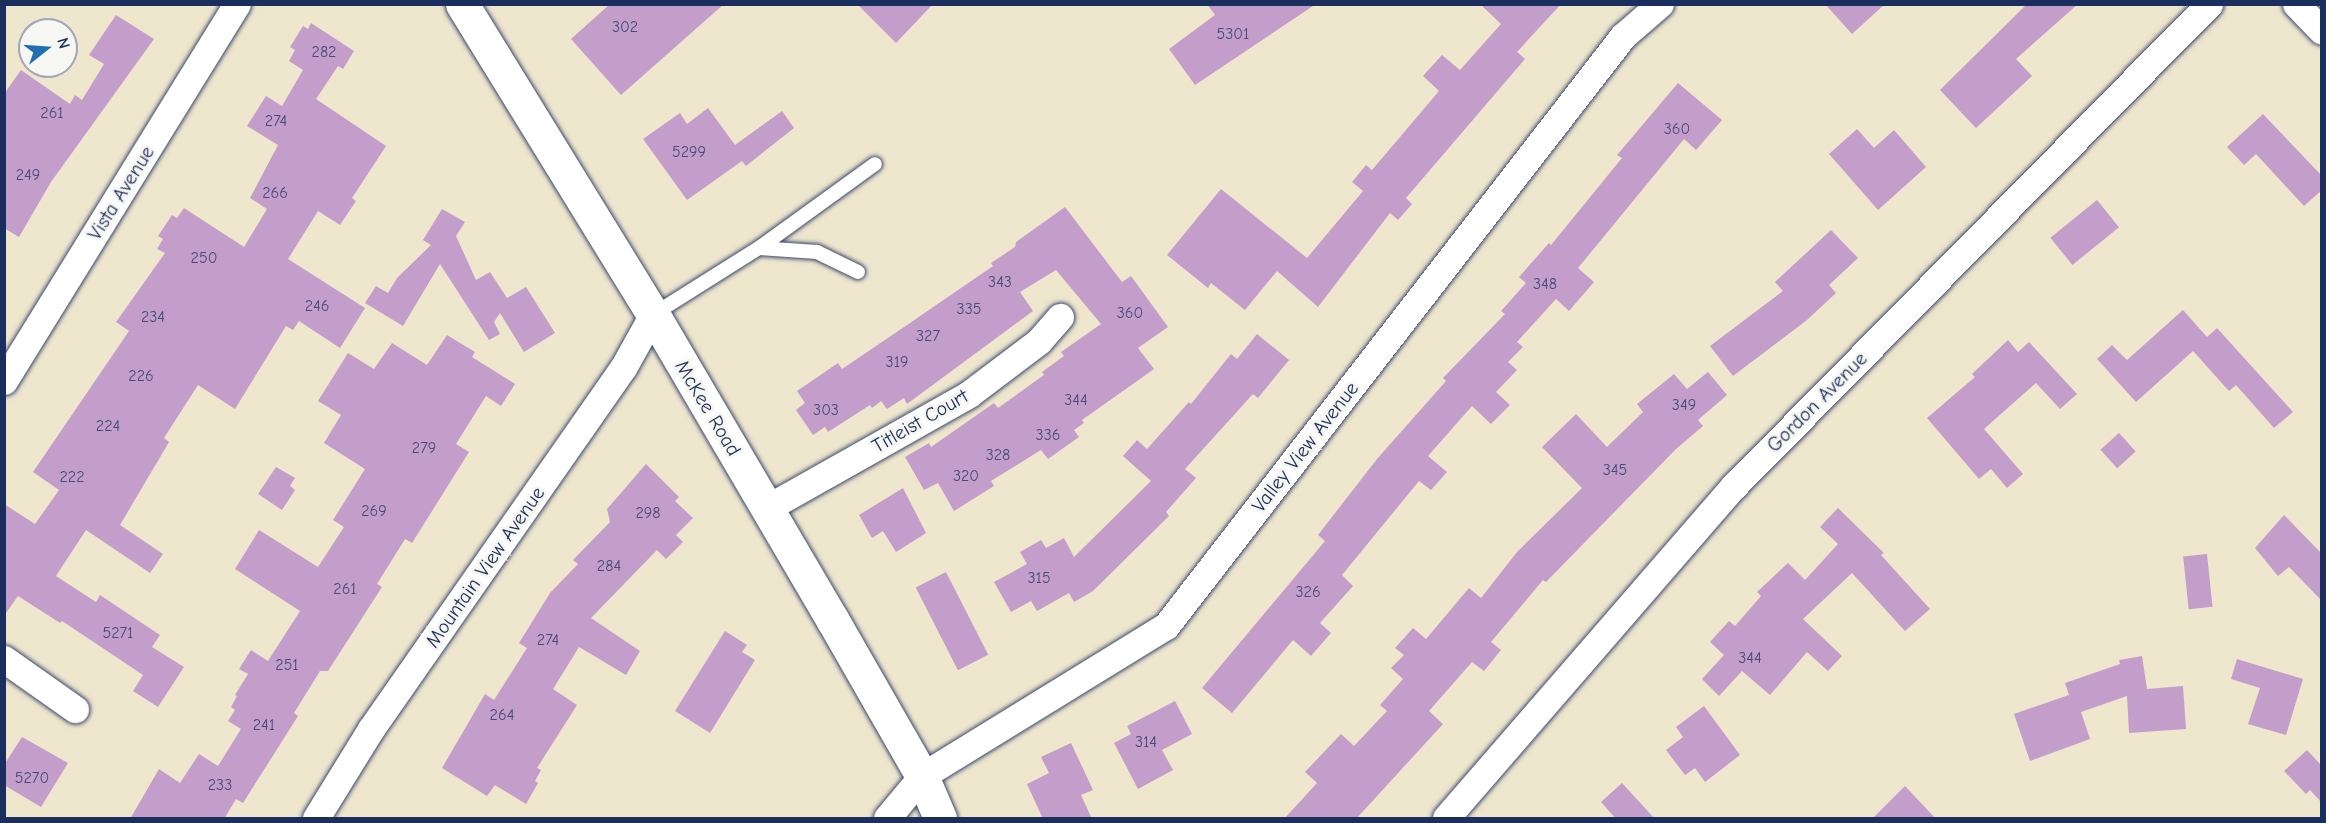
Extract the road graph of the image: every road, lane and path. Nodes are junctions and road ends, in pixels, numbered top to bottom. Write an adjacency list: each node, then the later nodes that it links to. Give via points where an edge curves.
1 (462, 4): 10 (street, McKee Road)
2 (1659, 4): 16 (street, Valley View Avenue, via 1623,36 1166,626)
3 (2209, 4): 20 (street, Gordon Avenue, via 1734,486)
4 (2296, 4): 6 (street)
5 (231, 7): 12 (street, Vista Avenue)
6 (2322, 30)
7 (875, 164): 8 (lane)
8 (759, 249): 9 (lane, via 817,252); 10 (lane)
9 (858, 272)
10 (652, 315): 13 (street, McKee Road); 17 (street, Mountain View Avenue, via 623,368 371,729)
11 (1060, 317): 13 (street, Titleist Court, via 1039,341 969,394)
12 (4, 381)
13 (767, 508): 16 (street, McKee Road)
14 (4, 659): 15 (street)
15 (75, 709)
16 (922, 776): 18 (street, Valley View Avenue); 19 (street, McKee Road)
17 (316, 819)
18 (887, 819)
19 (940, 819)
20 (1446, 819)

